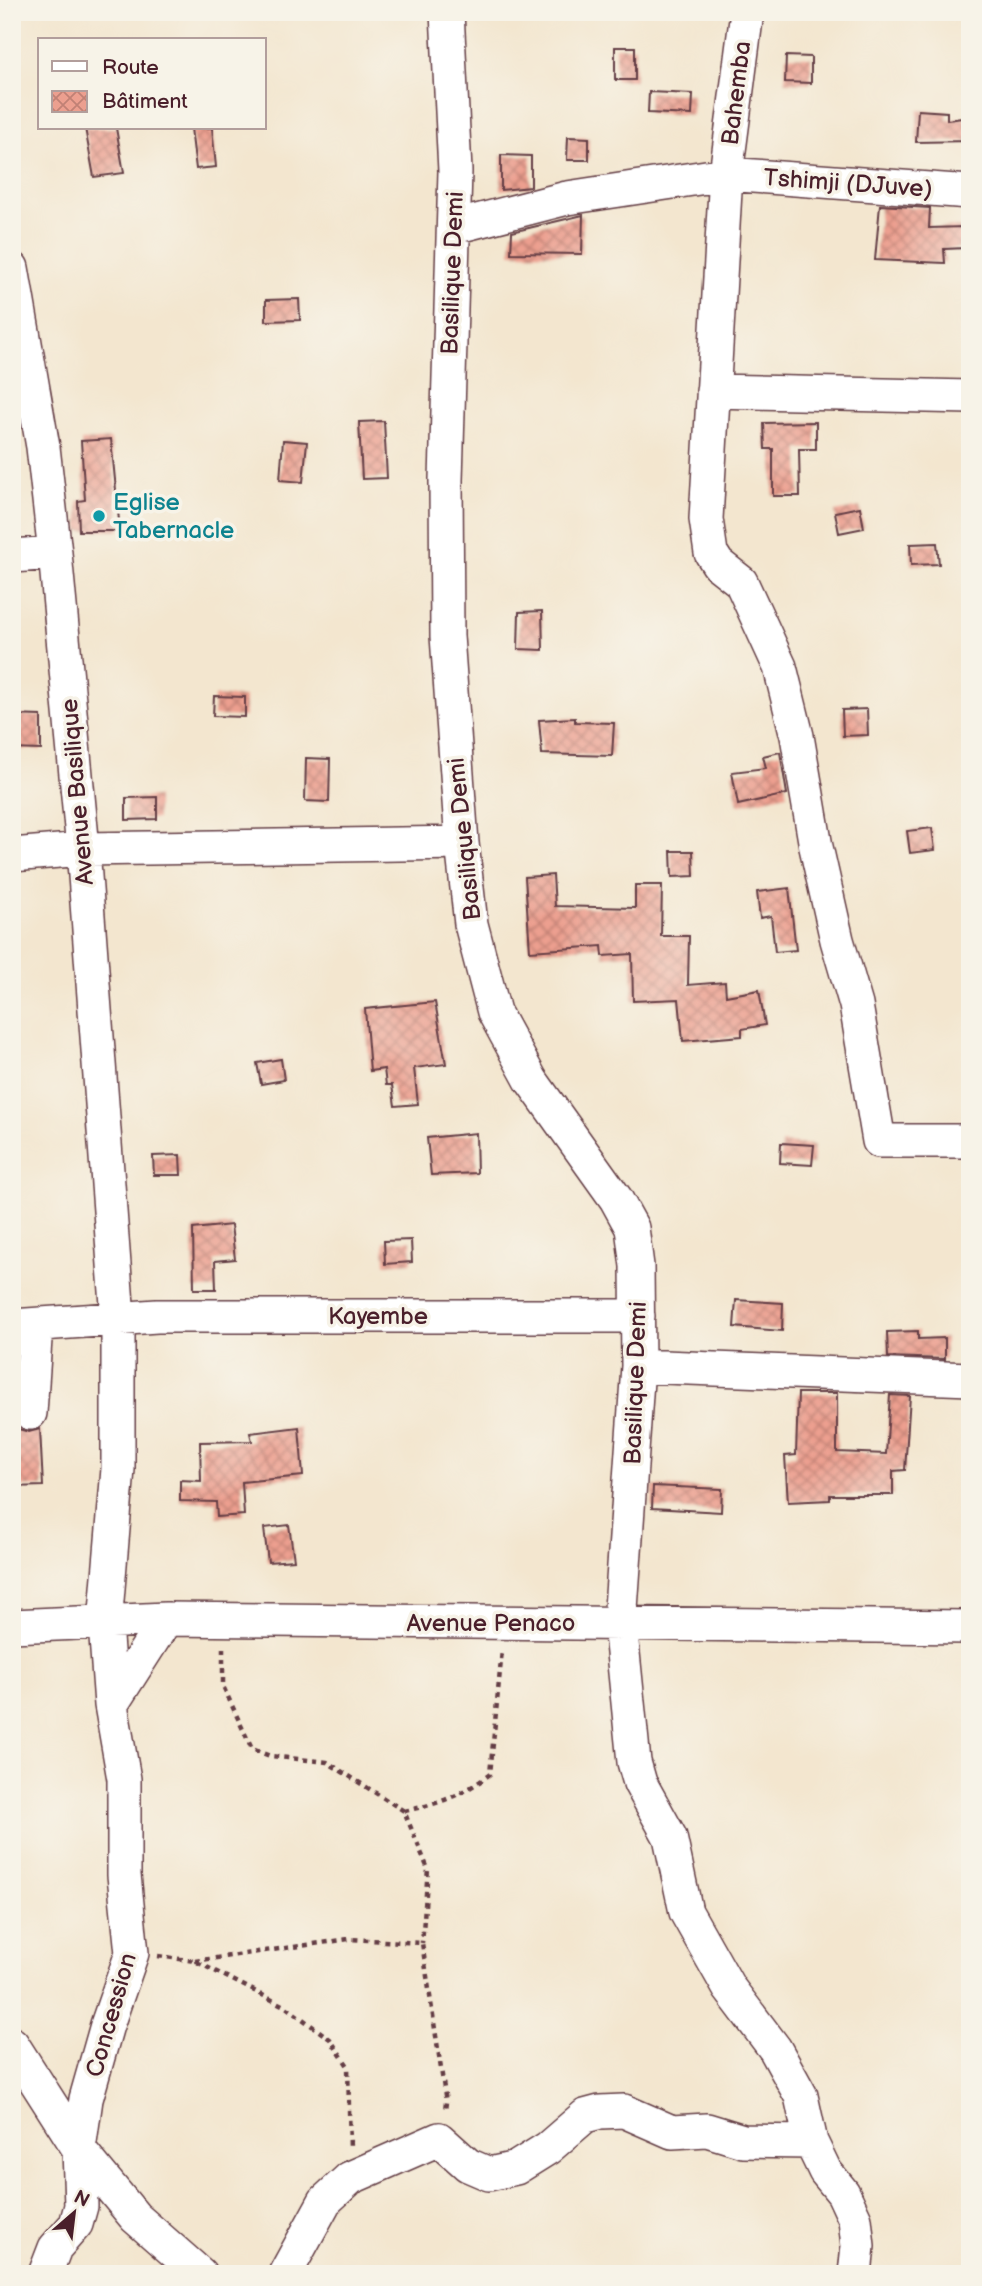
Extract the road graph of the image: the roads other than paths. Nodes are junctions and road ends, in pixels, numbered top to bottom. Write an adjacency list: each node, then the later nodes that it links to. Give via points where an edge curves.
1 (447, 12): 5 (street, Basilique Demi)
2 (747, 12): 3 (street, Bahemba)
3 (726, 174): 4 (street, Tshimji (DJuve)); 5 (street, Tshimji (DJuve), via 567,198); 7 (street, Bahemba)
4 (970, 192)
5 (454, 228): 11 (street, Basilique Demi, via 446,480 447,636)
6 (12, 268): 9 (street, Avenue Basilique, via 43,447)
7 (713, 391): 8 (street); 14 (street, Bahemba, via 707,462 709,543 718,564 741,582 780,667 816,847 856,1005 876,1136 883,1143)
8 (970, 397)
9 (55, 553): 10 (street); 12 (street, Avenue Basilique)
10 (12, 556)
11 (462, 843): 12 (street); 15 (street, Basilique Demi, via 471,924 494,1012 538,1091 632,1228)
12 (83, 849): 13 (street); 16 (street, Avenue Basilique)
13 (12, 855)
14 (970, 1141)
15 (638, 1316): 16 (street, Kayembe); 18 (street, Basilique Demi)
16 (118, 1318): 17 (street, Kayembe); 23 (street, Avenue Basilique, via 118,1469)
17 (24, 1326): 20 (street)
18 (638, 1366): 19 (street); 22 (street, Basilique Demi)
19 (970, 1379)
20 (30, 1413)
21 (166, 1619): 22 (street, Avenue Penaco); 23 (street, Avenue Penaco); 26 (street)
22 (620, 1623): 25 (street, Avenue Penaco); 28 (street, Basilique Demi, via 634,1762 640,1783 670,1837 686,1912 729,1988 775,2049 801,2096)
23 (105, 1624): 24 (street, Avenue Penaco); 26 (street, Concession)
24 (12, 1626)
25 (970, 1627)
26 (111, 1705): 29 (street, Concession, via 124,1779 124,1875 132,1953 93,2074)
27 (12, 2044): 29 (street)
28 (811, 2142): 32 (street, via 743,2141 707,2130 672,2132 624,2111 600,2112 585,2116 516,2168 489,2174 468,2165 439,2139 350,2178 325,2201); 33 (street, Basilique Demi, via 855,2218)
29 (79, 2149): 30 (street, Concession, via 81,2206 76,2224 55,2248); 31 (street, via 135,2217)
30 (45, 2274)
31 (200, 2274)
32 (285, 2274)
33 (855, 2274)

